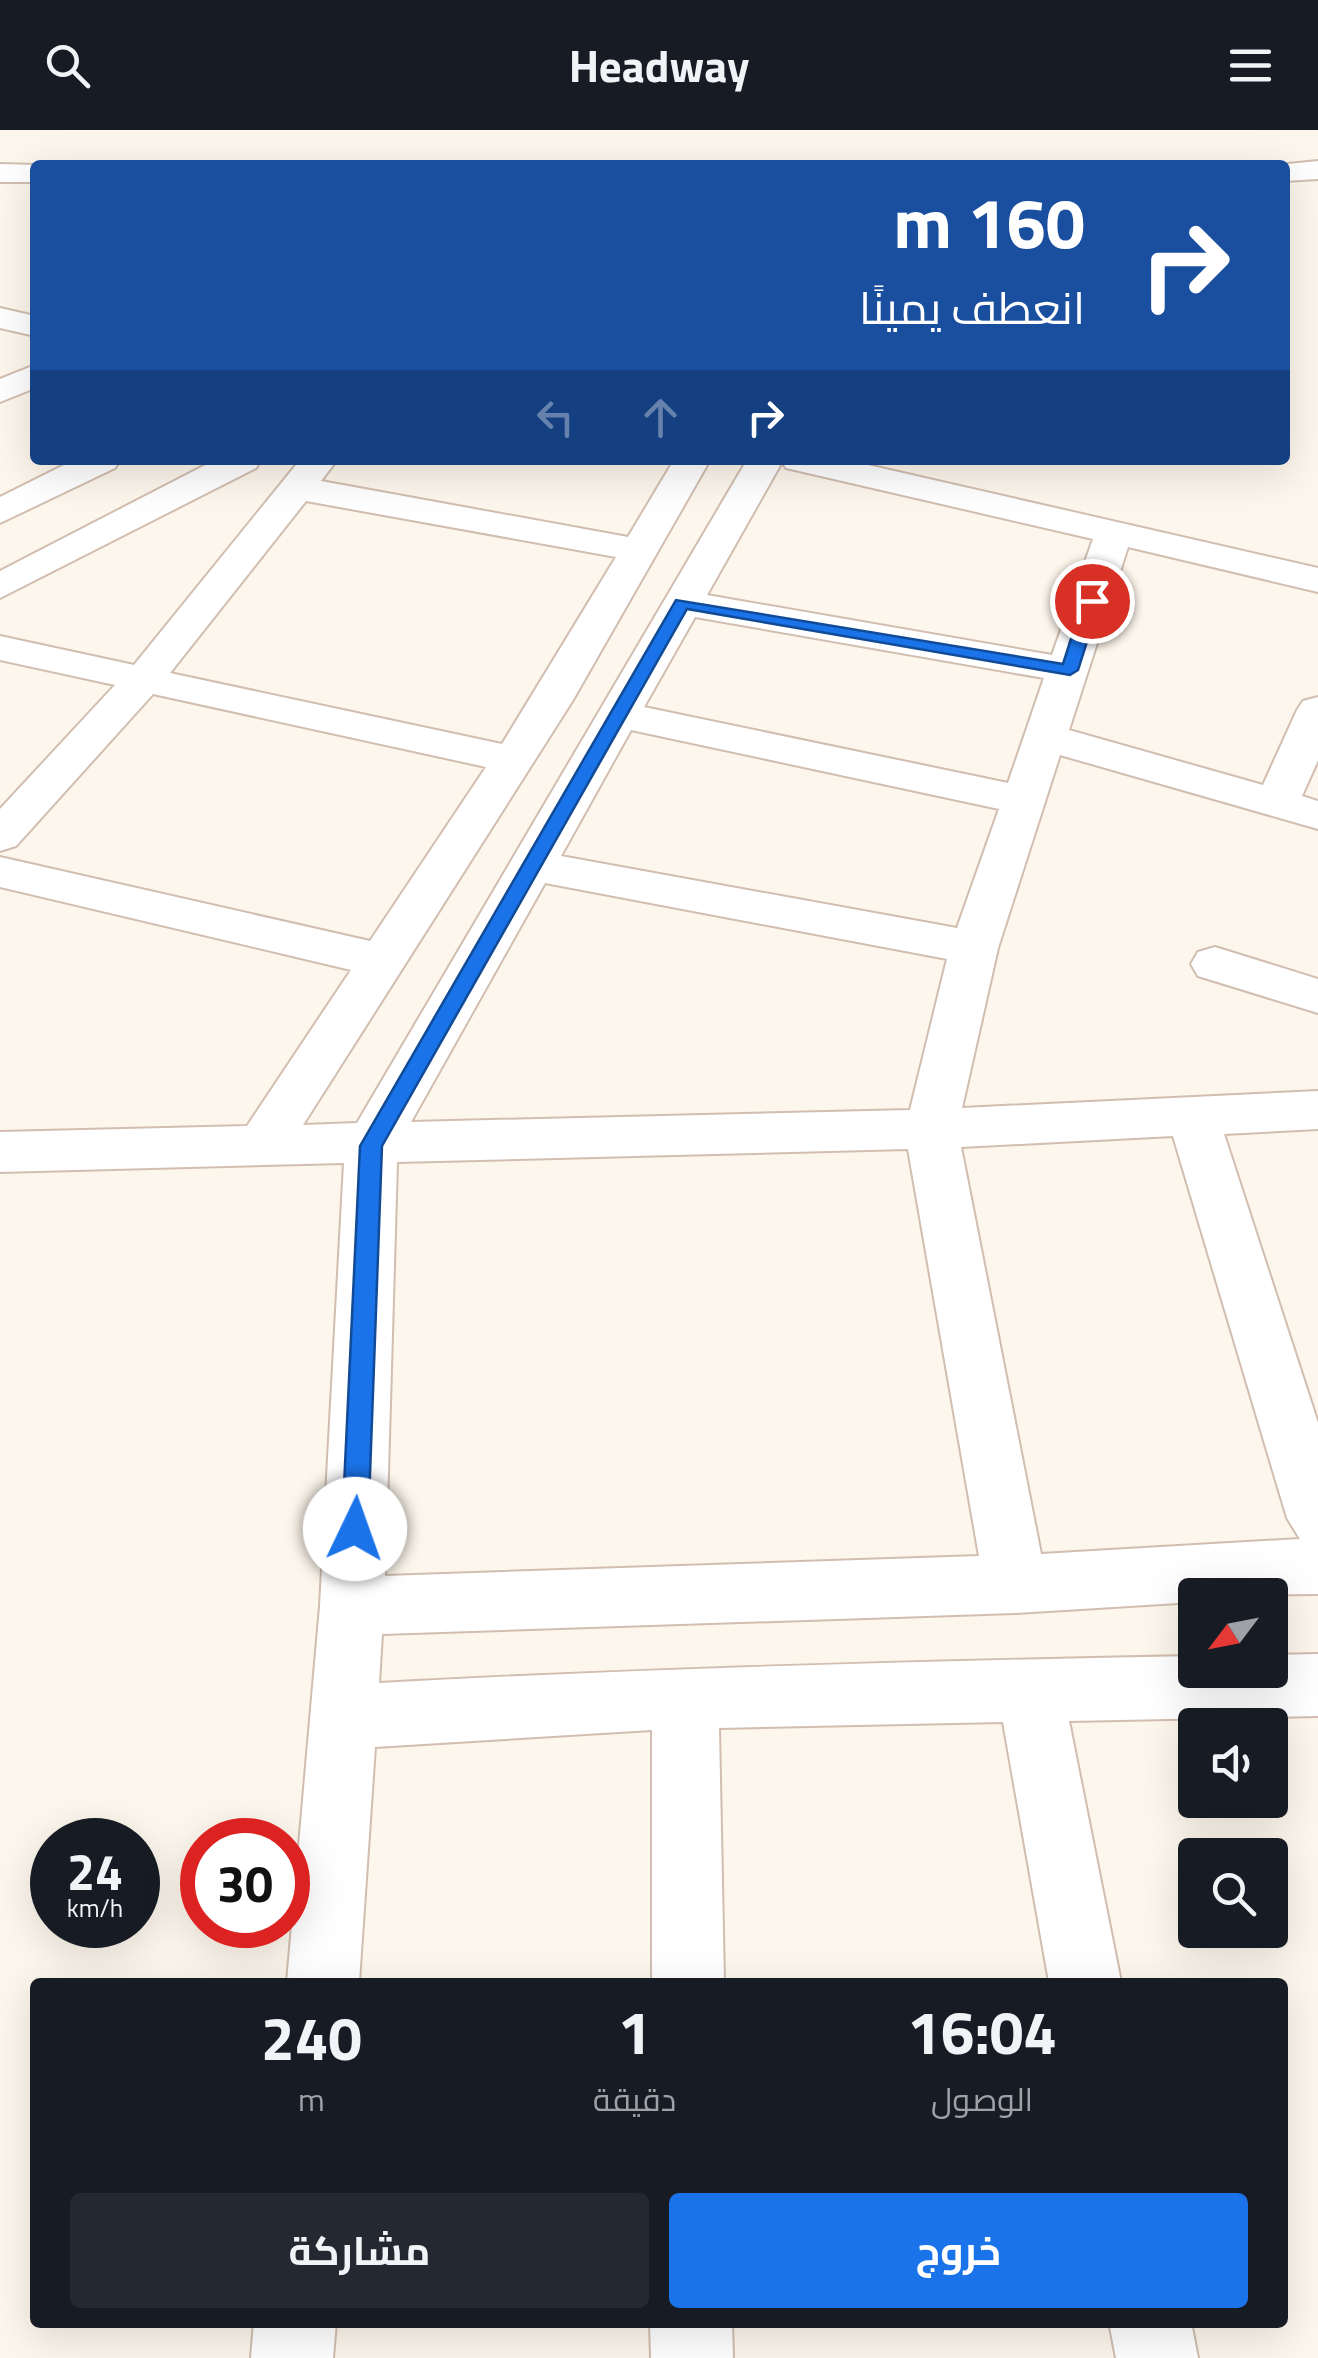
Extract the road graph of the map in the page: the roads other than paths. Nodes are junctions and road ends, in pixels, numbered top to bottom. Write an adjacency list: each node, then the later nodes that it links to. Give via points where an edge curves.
1 (1318, 170): 2 (street)
2 (1290, 172)
3 (0, 173): 4 (street)
4 (30, 173)
5 (0, 318): 6 (street)
6 (30, 325)
7 (30, 377): 8 (street)
8 (0, 392)
9 (92, 465): 15 (street)
10 (234, 465): 19 (street)
11 (689, 465): 17 (street)
12 (762, 465): 20 (street)
13 (821, 465): 16 (street)
14 (308, 474): 17 (street); 23 (street)
15 (0, 512)
16 (1114, 532): 18 (street); 22 (street)
17 (640, 550): 27 (street)
18 (1318, 580)
19 (0, 586)
20 (682, 603): 22 (street); 25 (street)
21 (0, 648): 23 (street)
22 (1070, 670): 26 (street)
23 (143, 680): 27 (street); 30 (street)
24 (1318, 710): 29 (street)
25 (618, 714): 28 (street); 31 (street)
26 (1048, 738): 28 (street); 29 (street)
27 (514, 760): 34 (street)
28 (1024, 800): 33 (street)
29 (1298, 809)
30 (0, 836)
31 (530, 865): 33 (street); 40 (street)
32 (0, 872): 34 (street)
33 (974, 948): 39 (street)
34 (384, 961): 41 (street)
35 (1215, 964): 36 (street)
36 (1318, 996)
37 (1318, 1110): 38 (street)
38 (1192, 1116): 39 (street); 43 (street)
39 (931, 1128): 40 (street); 45 (street)
40 (371, 1146): 41 (street); 46 (street)
41 (261, 1148): 42 (street)
42 (0, 1152)
43 (1318, 1518)
44 (1318, 1566): 45 (street)
45 (1015, 1584): 46 (street)
46 (352, 1606): 50 (street)
47 (1318, 1685): 48 (street)
48 (1030, 1689): 49 (street); 53 (street)
49 (685, 1697): 50 (street); 52 (street)
50 (345, 1717): 51 (street)
51 (323, 1978)
52 (688, 1978)
53 (1084, 1978)
54 (294, 2328): 57 (street)
55 (691, 2328): 58 (street)
56 (1151, 2328): 59 (street)
57 (292, 2358)
58 (692, 2358)
59 (1156, 2358)

